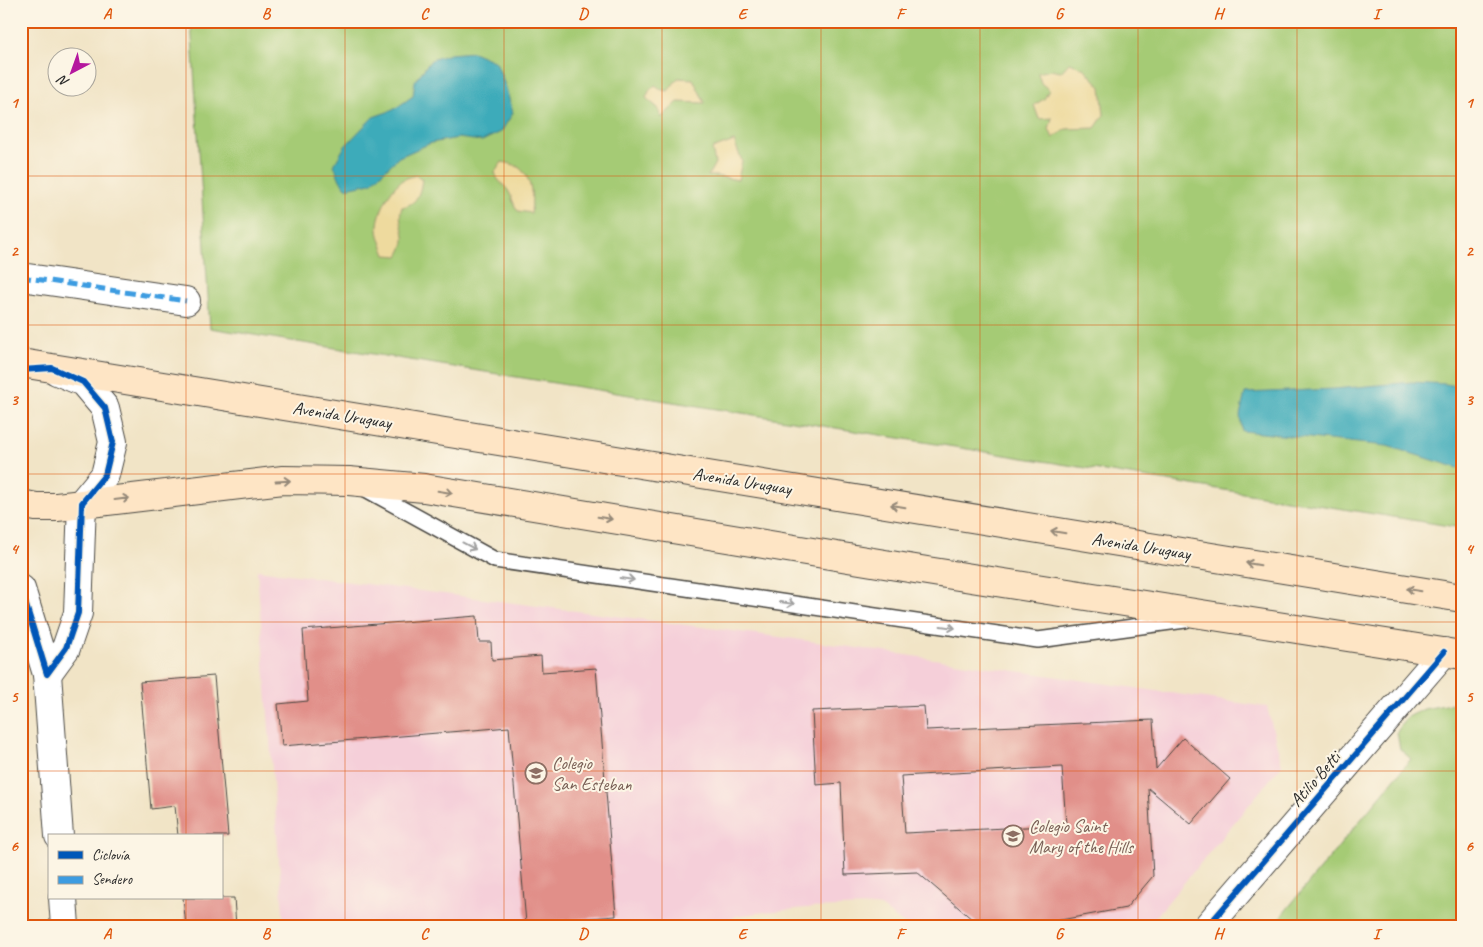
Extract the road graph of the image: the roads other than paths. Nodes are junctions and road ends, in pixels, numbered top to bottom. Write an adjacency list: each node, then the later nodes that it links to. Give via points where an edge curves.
1 (21, 277): 2 (street)
2 (186, 300)
3 (21, 363): 4 (main road, Avenida Uruguay)
4 (52, 368): 5 (street); 7 (street, via 84,382 105,408 113,442 105,475); 10 (main road, Avenida Uruguay, one-way to 4)
5 (21, 370)
6 (349, 481): 7 (main road, one-way to 6, via 283,480); 11 (main road, one-way to 11, via 424,488); 11 (lane, one-way to 11, via 495,560 1038,640)
7 (82, 503): 8 (main road, via 57,507); 13 (street, via 78,613 66,648)
8 (21, 504)
9 (21, 589): 13 (street)
10 (1462, 598)
11 (1213, 616): 12 (main road)
12 (1453, 653): 17 (street, Atilio Betti)
13 (48, 674): 14 (street)
14 (59, 834)
15 (63, 900): 16 (street)
16 (65, 926)
17 (1208, 926)

